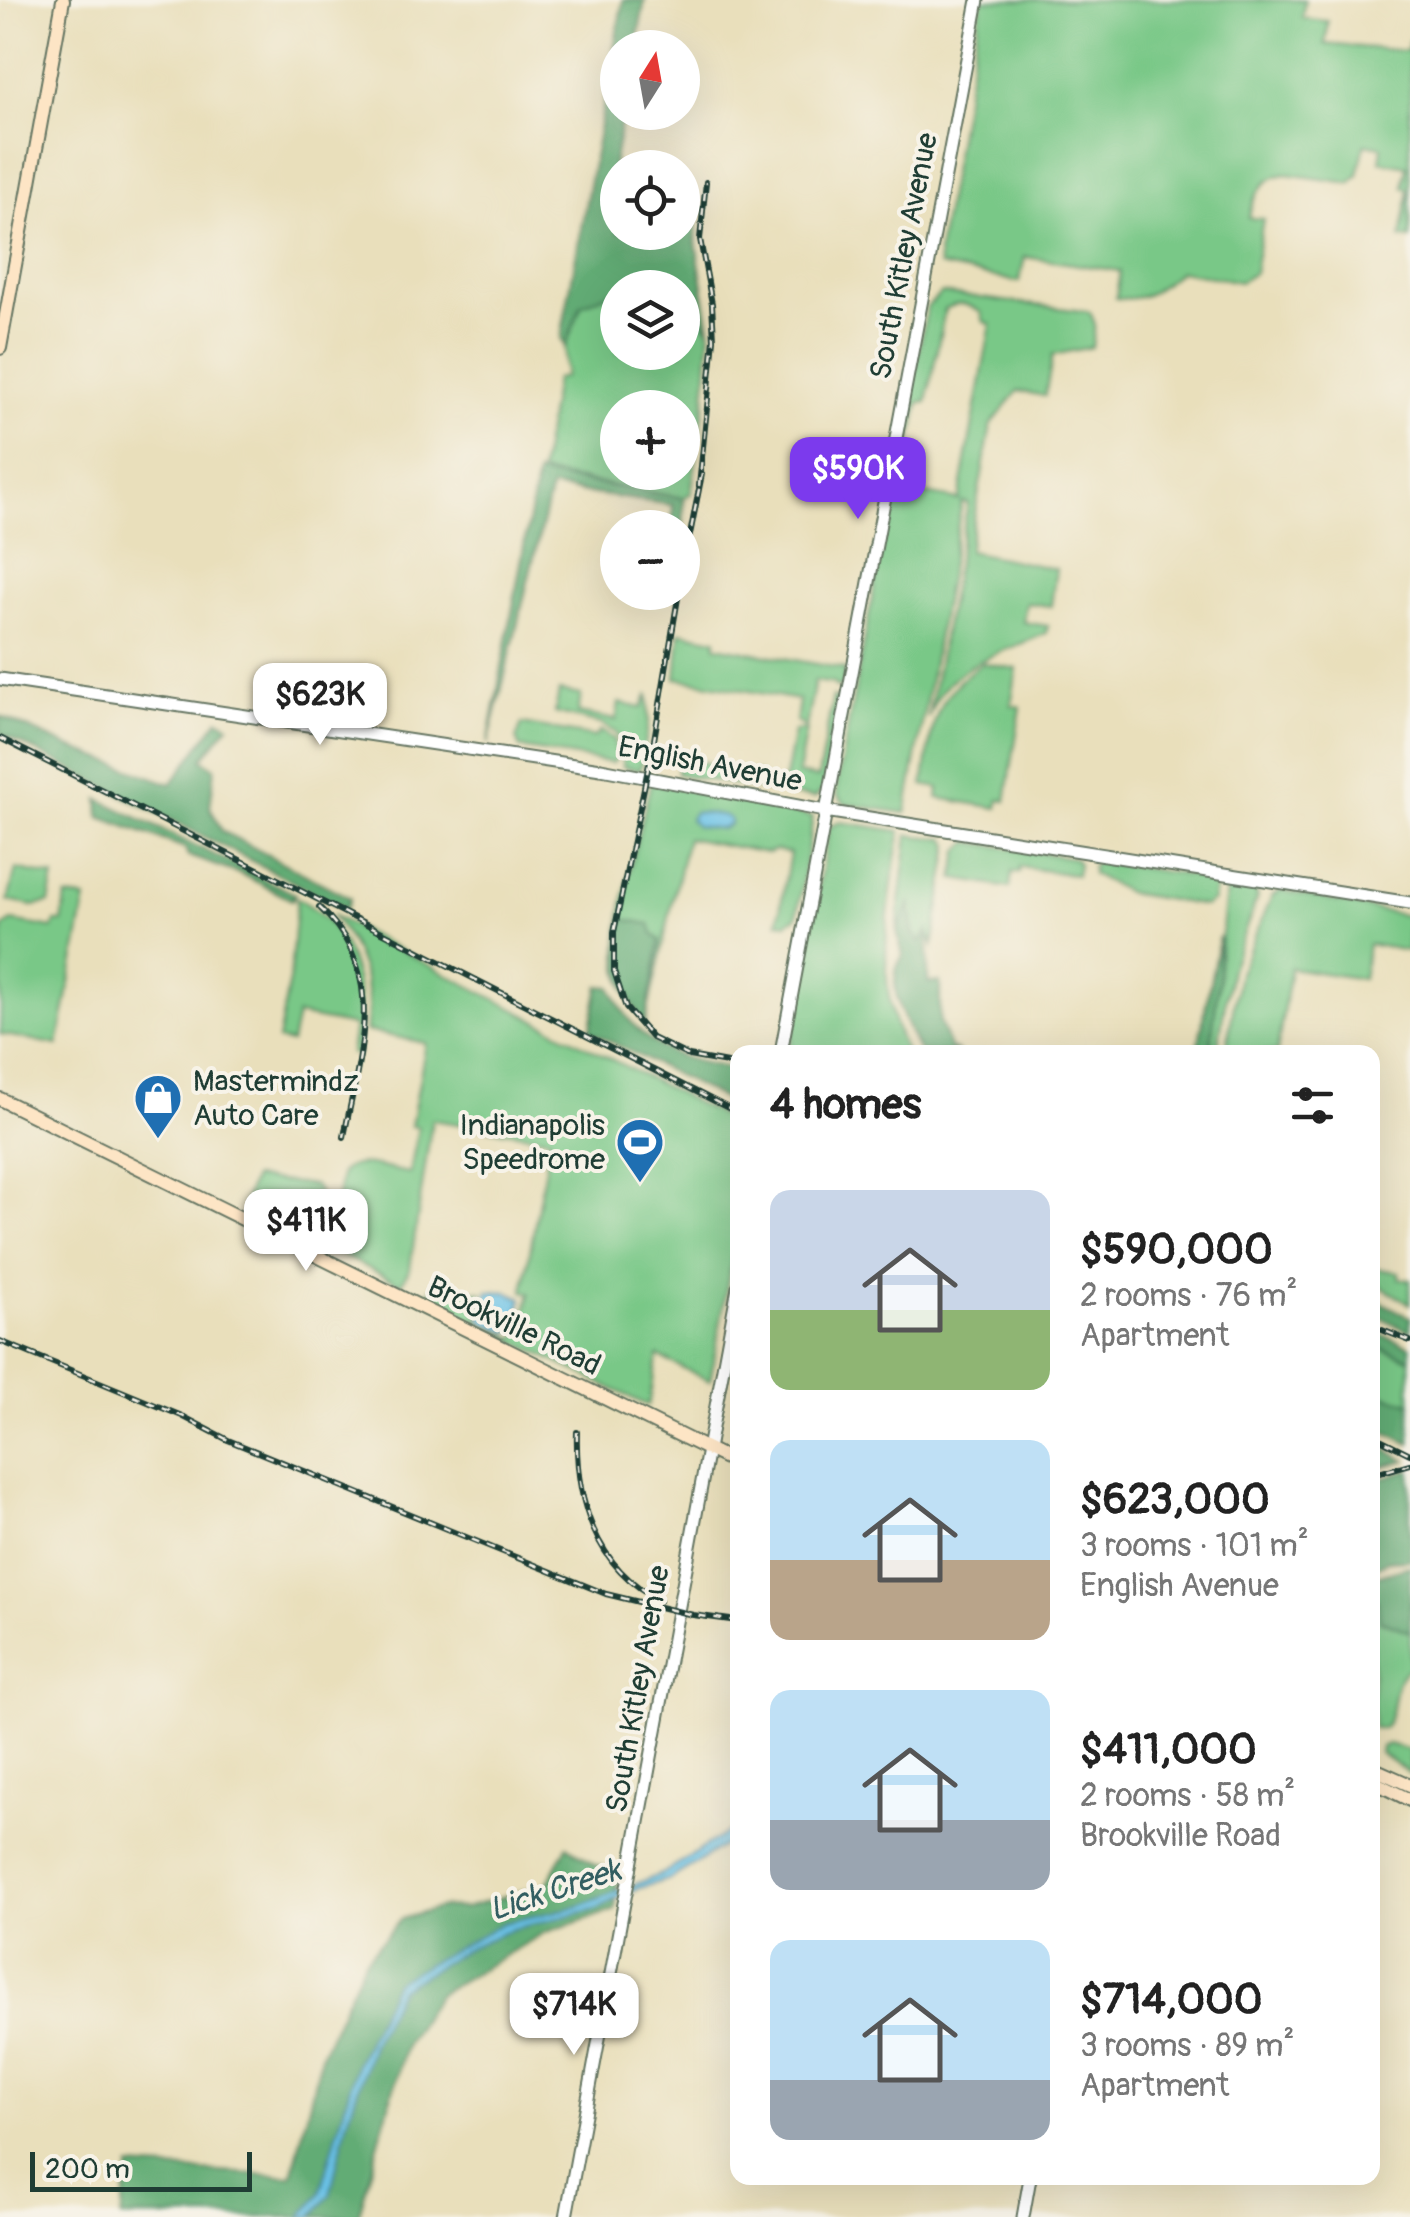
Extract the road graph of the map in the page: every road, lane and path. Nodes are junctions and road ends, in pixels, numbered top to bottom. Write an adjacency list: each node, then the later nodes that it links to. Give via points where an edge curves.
1 (63, 0): 3 (main road)
2 (978, 0): 5 (street, South Kitley Avenue)
3 (0, 348)
4 (0, 679): 5 (street, English Avenue, via 600,769)
5 (825, 810): 6 (street, English Avenue); 7 (street, South Kitley Avenue)
6 (1410, 903)
7 (782, 1045)
8 (0, 1099): 10 (main road, Brookville Road)
9 (730, 1331): 10 (street, South Kitley Avenue)
10 (708, 1450): 11 (main road, Brookville Road); 17 (street, South Kitley Avenue)
11 (730, 1460)
12 (1380, 1772): 14 (main road)
13 (1380, 1785): 15 (main road)
14 (1410, 1785)
15 (1410, 1800)
16 (1029, 2185): 18 (street)
17 (566, 2217)
18 (1023, 2217)

